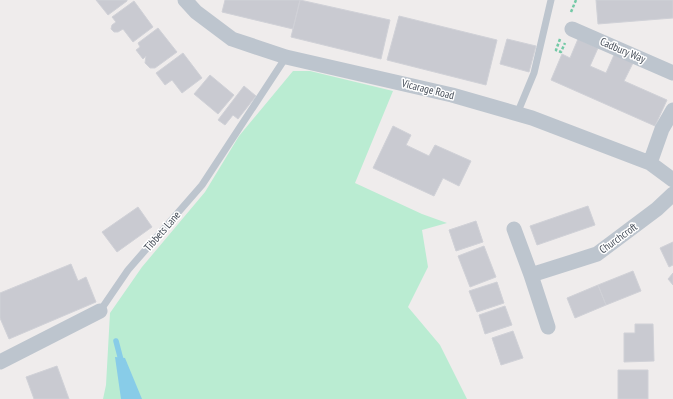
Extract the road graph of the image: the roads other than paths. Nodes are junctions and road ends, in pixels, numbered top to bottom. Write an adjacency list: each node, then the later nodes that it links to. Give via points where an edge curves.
1 (185, 0): 4 (street, Vicarage Road, via 196,12 232,38)
2 (551, 0): 7 (lane, via 534,72)
3 (572, 28): 5 (street, Cadbury Way)
4 (286, 57): 7 (street, Vicarage Road, via 452,95); 13 (lane, Tibbets Lane, via 202,185 128,270)
5 (673, 73)
6 (673, 110): 8 (street, via 662,129)
7 (517, 114): 8 (street, Vicarage Road)
8 (650, 163): 9 (street, Vicarage Road)
9 (673, 180)
10 (673, 194): 12 (street, Churchcroft, via 597,254)
11 (514, 229): 12 (street)
12 (531, 275): 14 (street)
13 (100, 311): 15 (street, Tibbets Lane)
14 (548, 327)
15 (0, 362)

